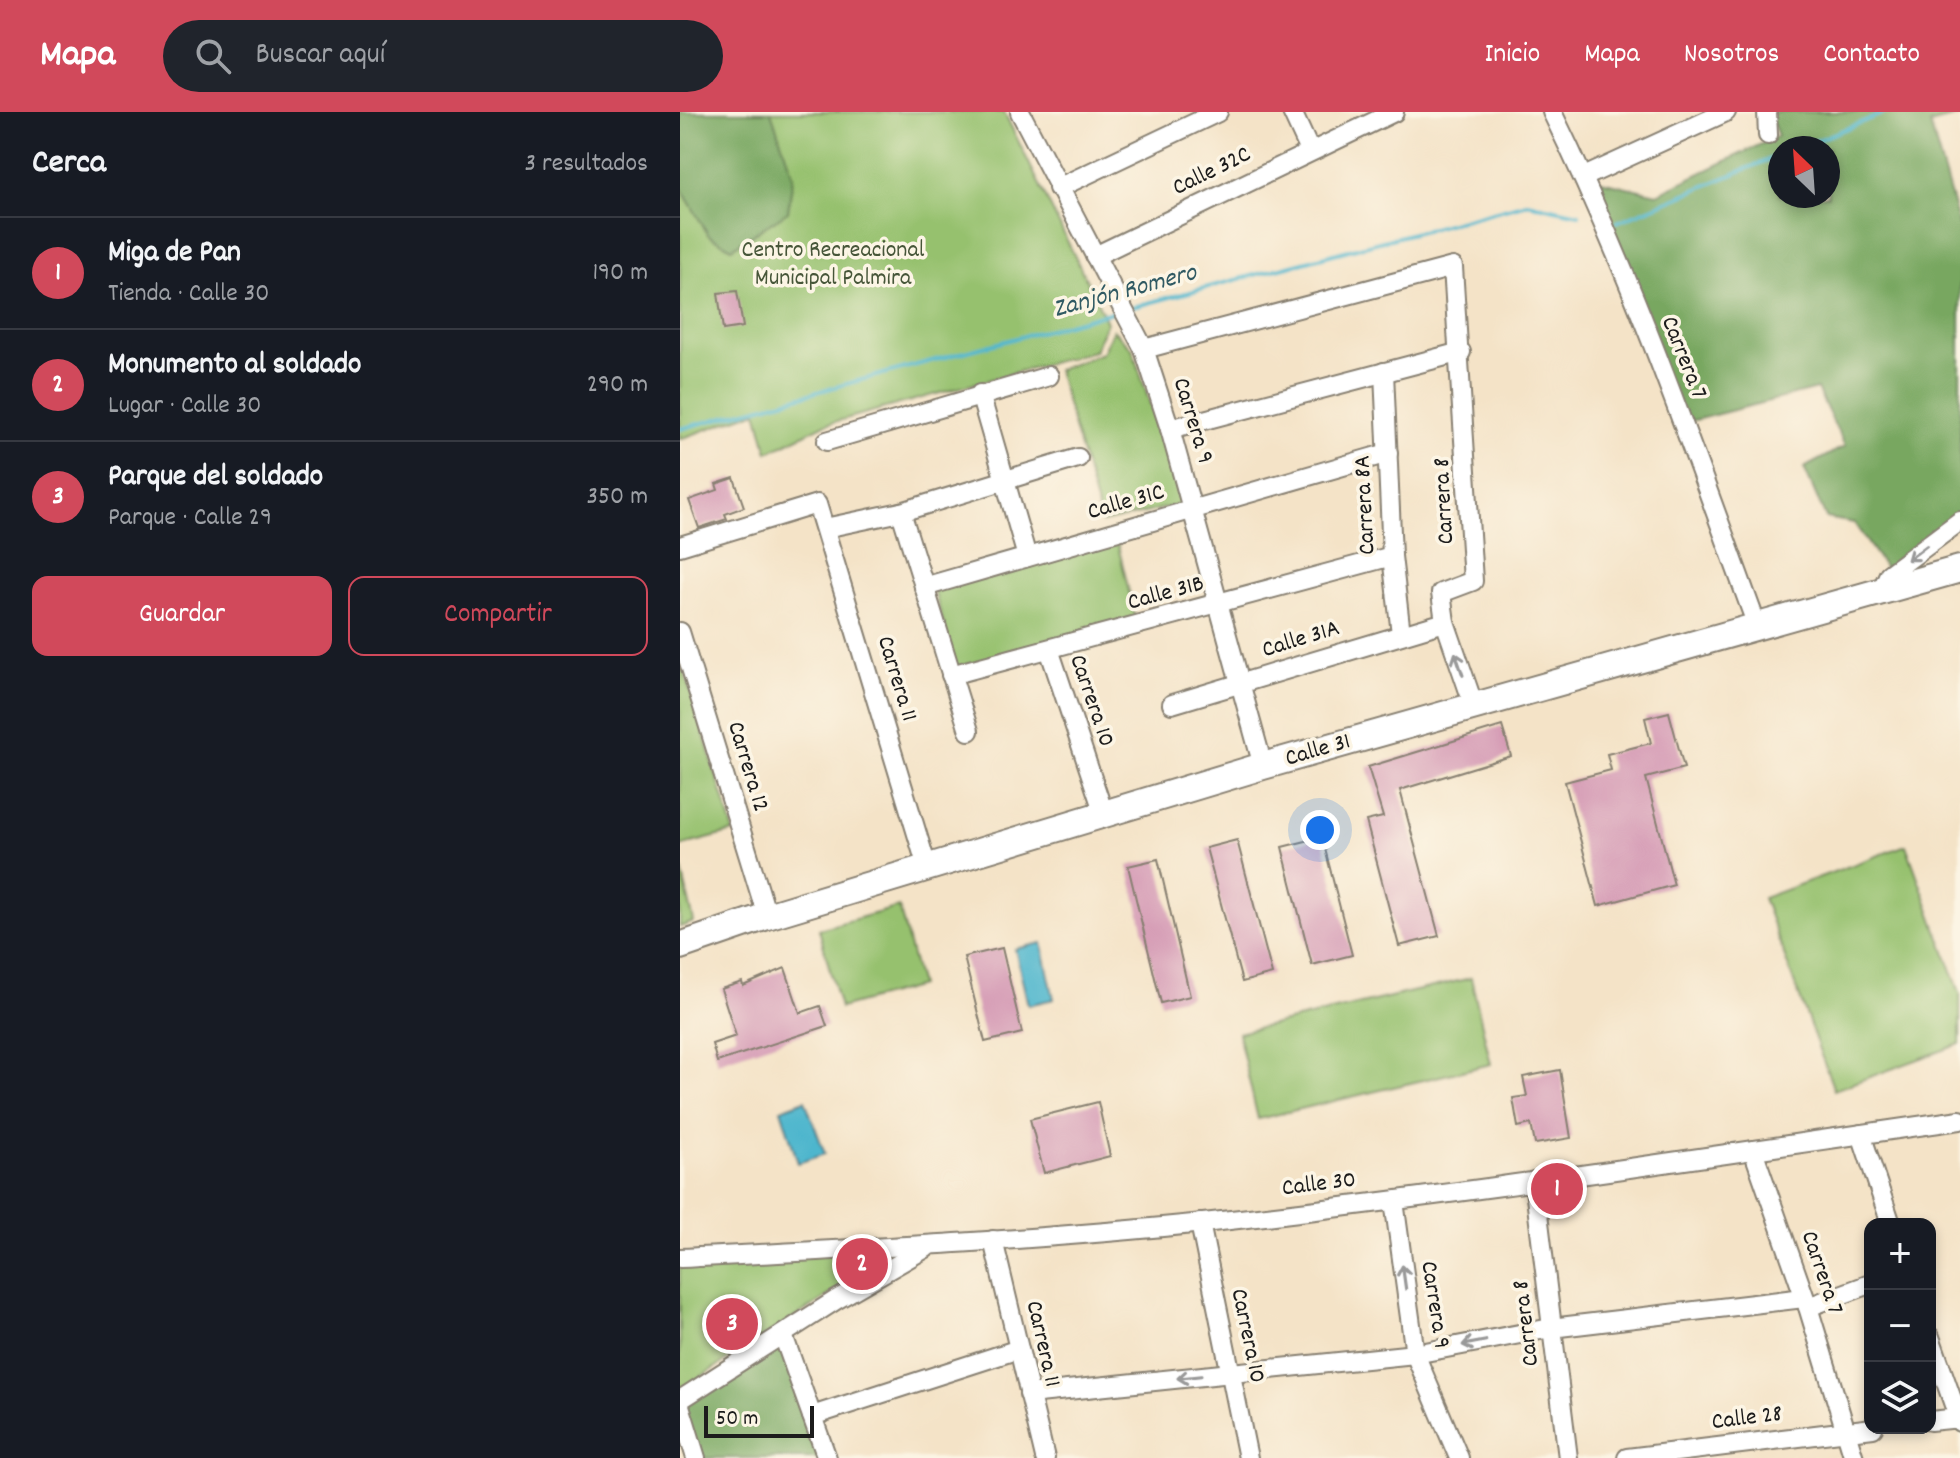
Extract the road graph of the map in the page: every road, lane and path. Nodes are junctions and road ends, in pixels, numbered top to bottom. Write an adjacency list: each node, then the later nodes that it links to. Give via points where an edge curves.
1 (1218, 112): 11 (street)
2 (1292, 112): 9 (street)
3 (1394, 112): 9 (street, Calle 32C)
4 (1552, 112): 10 (street, Carrera 7)
5 (1726, 112): 10 (street)
6 (1767, 112): 8 (street)
7 (1028, 115): 11 (street, Carrera 9)
8 (1768, 135)
9 (1310, 151): 12 (street, Calle 32C)
10 (1584, 177): 35 (street, Carrera 7)
11 (1058, 188): 12 (street, Carrera 9)
12 (1095, 256): 13 (street, Carrera 9)
13 (1144, 349): 14 (street, Carrera 8, via 1453,267); 18 (street, Carrera 9)
14 (1461, 352): 15 (street); 34 (street, Carrera 8, via 1473,581 1442,591)
15 (1384, 372): 18 (street); 20 (street, Carrera 8A)
16 (1049, 376): 17 (street)
17 (980, 394): 19 (street); 22 (street)
18 (1170, 429): 23 (street, Carrera 9)
19 (827, 441)
20 (1388, 453): 23 (street, Calle 31C); 28 (street, Carrera 8A)
21 (1078, 458): 22 (street)
22 (1005, 480): 24 (street); 29 (street)
23 (1192, 509): 29 (street, Calle 31C); 33 (street, Carrera 9)
24 (901, 512): 26 (street); 31 (street)
25 (1960, 521): 32 (street, one-way to 32, via 1889,574)
26 (825, 528): 27 (street, Carrera 11, via 817,504); 46 (street, Carrera 11)
27 (680, 546)
28 (1392, 556): 33 (street, Calle 31B); 37 (street, Carrera 8A)
29 (1027, 557): 31 (street, Calle 31C)
30 (1960, 569): 32 (main road, Calle 31)
31 (924, 587): 39 (street)
32 (1881, 591): 35 (main road, Calle 31)
33 (1219, 605): 38 (street, Calle 31B); 40 (street, Carrera 9)
34 (1445, 622): 37 (street, Calle 31A); 42 (street, Carrera 8, one-way to 34)
35 (1757, 626): 42 (main road, Calle 31)
36 (680, 632): 47 (street, Carrera 12)
37 (1401, 634): 40 (street, Calle 31A)
38 (1049, 649): 39 (street, Calle 31B); 45 (street, Carrera 10)
39 (951, 675): 43 (street)
40 (1240, 684): 41 (street, Calle 31A); 44 (street, Carrera 9)
41 (1172, 704)
42 (1474, 706): 44 (main road, Calle 31)
43 (969, 731)
44 (1263, 766): 45 (main road, Calle 31)
45 (1104, 814): 46 (main road, Calle 31)
46 (927, 867): 47 (main road, Calle 31)
47 (767, 916): 48 (main road, Calle 31)
48 (680, 946)
49 (1960, 1120): 50 (street, Calle 30)
50 (1861, 1134): 51 (street, Calle 30); 54 (street)
51 (1753, 1150): 52 (street, Calle 30); 60 (street, Carrera 7)
52 (1534, 1181): 53 (street, Calle 30); 61 (street, Carrera 8)
53 (1394, 1201): 55 (street, Calle 30); 65 (street, Carrera 9, one-way to 53)
54 (1889, 1218)
55 (1200, 1223): 56 (street, Calle 30); 66 (street, Carrera 10)
56 (993, 1240): 57 (street, Calle 30); 63 (street, Carrera 11)
57 (930, 1246): 58 (street, Calle 30); 62 (street)
58 (680, 1258)
59 (1864, 1286): 60 (street)
60 (1806, 1302): 61 (street); 73 (street, Carrera 7)
61 (1551, 1328): 65 (street, one-way to 65); 80 (street, Carrera 8)
62 (783, 1335): 68 (street); 69 (street)
63 (1019, 1349): 67 (street, Carrera 11); 69 (street)
64 (1936, 1353): 70 (street)
65 (1415, 1354): 66 (street); 79 (street, Carrera 9)
66 (1230, 1372): 67 (street, one-way to 67); 78 (street, Carrera 10)
67 (1029, 1394): 77 (street, Carrera 11)
68 (680, 1403): 75 (street)
69 (812, 1416): 76 (street)
70 (1960, 1419): 71 (street)
71 (1936, 1421)
72 (1864, 1429): 73 (street, Calle 28)
73 (1845, 1431): 74 (street, Calle 28); 82 (street, Carrera 7)
74 (1716, 1453): 81 (street, Calle 28)
75 (696, 1458)
76 (827, 1458)
77 (1045, 1458)
78 (1248, 1458)
79 (1459, 1458)
80 (1568, 1458)
81 (1627, 1458)
82 (1854, 1458)

